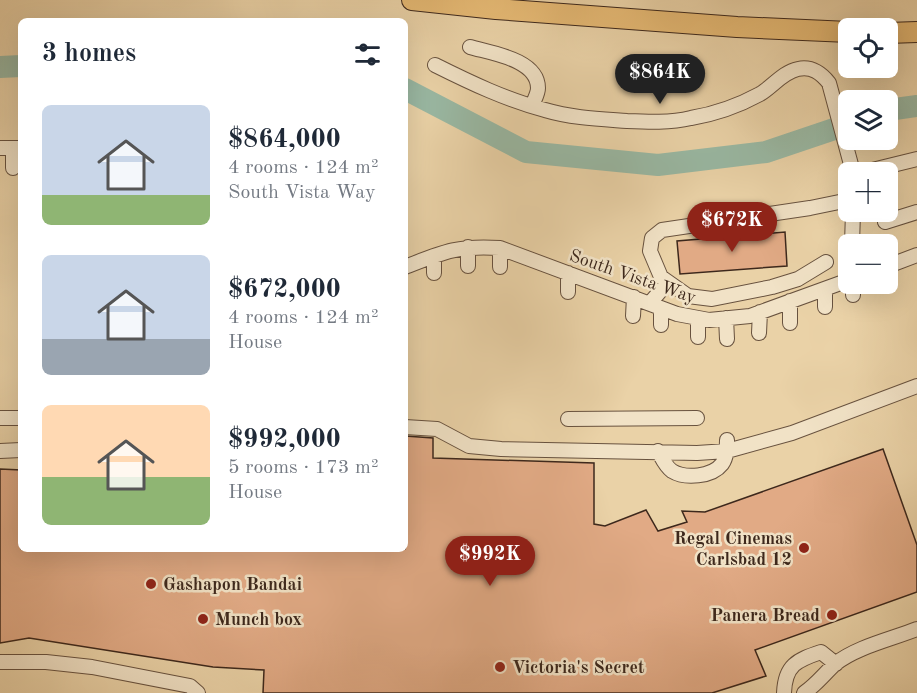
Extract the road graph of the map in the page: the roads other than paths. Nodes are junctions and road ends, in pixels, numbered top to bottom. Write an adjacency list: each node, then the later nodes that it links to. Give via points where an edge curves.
1 (412, 0): 2 (highway)
2 (838, 31)
3 (917, 32): 4 (highway)
4 (898, 33)
5 (470, 47): 7 (street, via 513,59 526,67 538,87)
6 (435, 65): 7 (street, via 481,88)
7 (532, 106): 10 (street, via 591,119 690,119 735,106 786,74 810,69 821,73 829,83)
8 (11, 148): 12 (street)
9 (917, 159): 11 (street)
10 (850, 162)
11 (898, 164)
12 (13, 168)
13 (838, 202): 30 (street, via 662,230 652,238 650,251 661,277)
14 (917, 212): 15 (street)
15 (898, 218)
16 (468, 247): 17 (street, South Vista Way); 19 (street, South Vista Way); 24 (street)
17 (500, 248): 20 (street, South Vista Way); 25 (street)
18 (917, 255): 22 (street)
19 (434, 256): 23 (street, South Vista Way); 26 (street)
20 (532, 259): 27 (street, South Vista Way); 28 (street)
21 (826, 262): 29 (street)
22 (898, 262)
23 (408, 266)
24 (468, 266)
25 (500, 267)
26 (434, 273)
27 (568, 273): 31 (street, South Vista Way); 34 (street)
28 (532, 275)
29 (798, 279): 36 (street); 37 (street)
30 (668, 282): 36 (street, via 688,296); 39 (street)
31 (598, 284): 35 (street, South Vista Way); 38 (street)
32 (838, 284): 33 (street, South Vista Way)
33 (825, 289): 37 (street, South Vista Way); 40 (street)
34 (568, 292)
35 (634, 297): 39 (street, South Vista Way); 42 (street)
36 (712, 299): 44 (street)
37 (796, 299): 41 (street, South Vista Way); 45 (street)
38 (598, 300)
39 (655, 306): 44 (street, South Vista Way); 46 (street)
40 (825, 307)
41 (760, 312): 43 (street, South Vista Way); 47 (street)
42 (633, 316)
43 (726, 318): 44 (street, South Vista Way); 49 (street)
44 (703, 319): 48 (street)
45 (790, 323)
46 (661, 325)
47 (759, 333)
48 (698, 337)
49 (727, 339)
50 (917, 386): 55 (street, via 889,392 792,428)
51 (697, 418): 52 (street, via 630,414)
52 (568, 419)
53 (408, 427): 56 (street, via 437,423)
54 (468, 430): 56 (street)
55 (727, 445): 59 (street); 59 (street, via 722,463 701,475 685,476 673,471)
56 (469, 447): 59 (street, via 534,444)
57 (18, 450): 58 (street)
58 (0, 451)
59 (658, 451)
60 (917, 629): 62 (street, via 865,648)
61 (0, 662): 63 (street, via 92,667 190,687)
62 (836, 664): 64 (street, via 821,652 798,660 785,679); 65 (street)
63 (198, 693)
64 (784, 693)
65 (804, 693)

